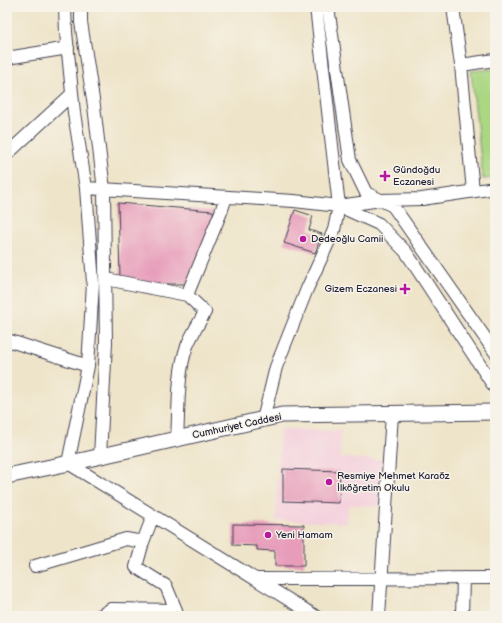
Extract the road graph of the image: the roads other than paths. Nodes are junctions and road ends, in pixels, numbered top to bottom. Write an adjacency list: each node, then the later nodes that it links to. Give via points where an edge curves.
1 (65, 7): 7 (street)
2 (81, 7): 16 (street)
3 (316, 7): 20 (street)
4 (328, 7): 19 (street, via 350,160 366,193)
5 (453, 7): 11 (street)
6 (7, 47): 8 (street)
7 (68, 48): 8 (street); 12 (street)
8 (20, 56): 9 (street)
9 (7, 58)
10 (495, 60): 11 (street)
11 (461, 66): 17 (street)
12 (72, 94): 13 (street); 14 (street)
13 (7, 154)
14 (86, 188): 16 (street); 25 (street, via 93,284)
15 (495, 188): 17 (street)
16 (104, 190): 18 (street); 21 (street)
17 (473, 191): 19 (street, via 422,199)
18 (226, 197): 20 (street); 22 (street)
19 (381, 200): 20 (street); 24 (street, via 393,206)
20 (339, 206): 26 (street, via 379,224 406,252); 29 (street, via 334,230 276,367)
21 (106, 279): 22 (street); 31 (street, via 106,343)
22 (187, 295): 30 (street, via 205,312 188,345 181,369)
23 (7, 340): 25 (street)
24 (495, 352)
25 (88, 366): 32 (street)
26 (495, 388)
27 (495, 412): 28 (main road, Cumhuriyet Caddesi)
28 (392, 414): 29 (main road, Cumhuriyet Caddesi, via 282,415); 37 (street)
29 (263, 420): 30 (main road, Cumhuriyet Caddesi)
30 (177, 439): 31 (main road, Cumhuriyet Caddesi)
31 (100, 456): 32 (main road, Cumhuriyet Caddesi)
32 (68, 463): 33 (main road, Cumhuriyet Caddesi); 34 (street)
33 (7, 476)
34 (153, 516): 35 (street); 40 (street)
35 (143, 542): 36 (street, via 126,539); 41 (street, via 136,567 166,586)
36 (35, 566)
37 (382, 578): 38 (street); 40 (street); 45 (street)
38 (463, 578): 39 (street); 46 (street)
39 (495, 578)
40 (255, 579): 42 (street)
41 (177, 613): 43 (street, via 111,609)
42 (304, 613): 44 (street)
43 (100, 616)
44 (315, 616)
45 (379, 616)
46 (462, 616)

